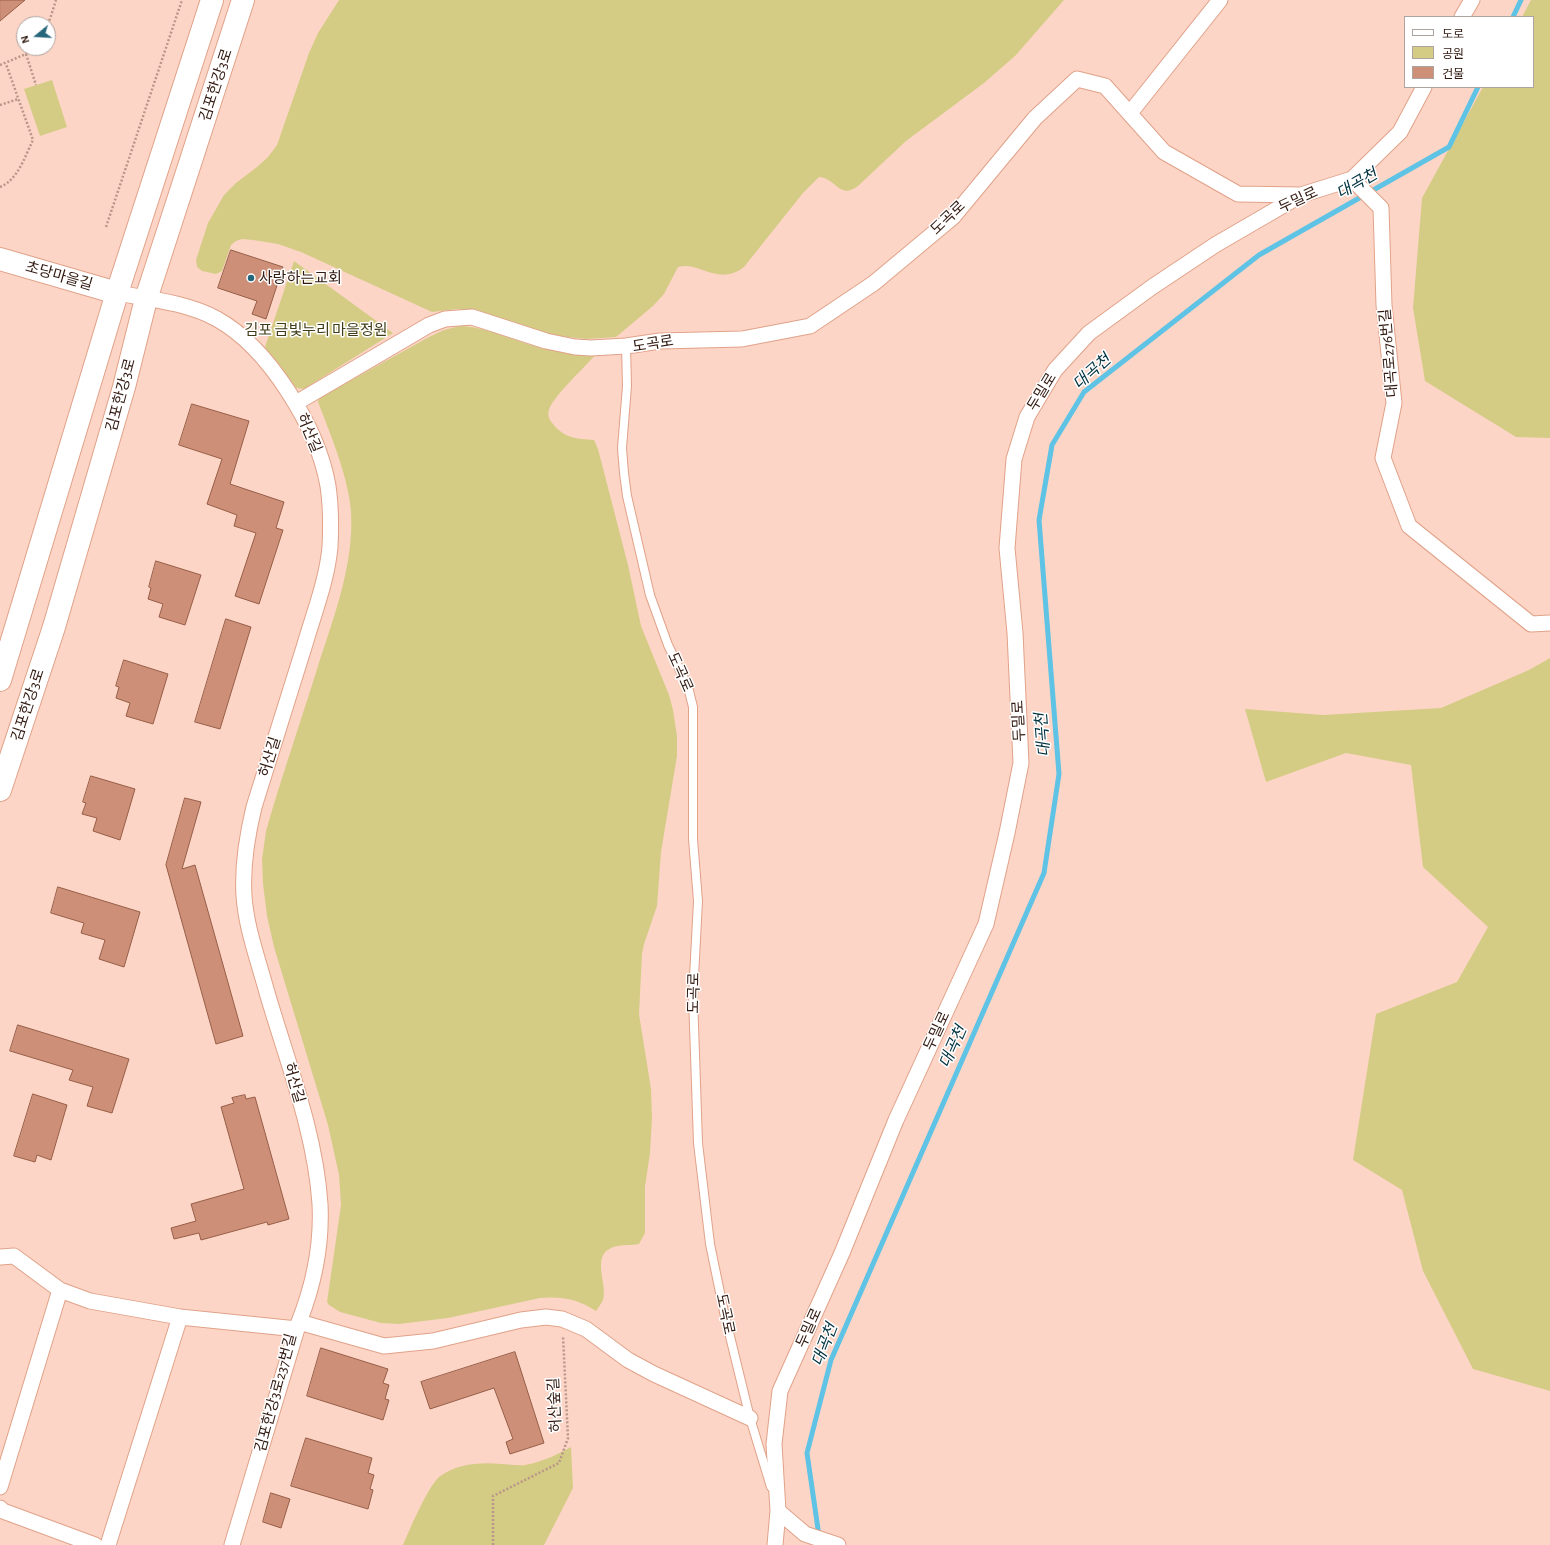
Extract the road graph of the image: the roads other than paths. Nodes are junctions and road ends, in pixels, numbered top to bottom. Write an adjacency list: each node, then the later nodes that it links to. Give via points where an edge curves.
1 (212, 0): 11 (street, 김포한강3로)
2 (243, 0): 12 (street, 김포한강3로)
3 (1220, 0): 7 (street)
4 (1472, 0): 5 (street)
5 (1463, 16)
6 (1423, 88): 8 (street, 두밀로, via 1400,132)
7 (1130, 113): 9 (street, via 1164,152 1238,194); 13 (street, 도곡로, via 1105,86 1077,79 1035,118 953,217 874,283 810,326 742,339 660,340)
8 (1355, 182): 9 (street, 두밀로); 15 (street, 대곡로276번길, via 1381,208 1384,305 1394,403 1383,458 1409,526 1531,624)
9 (1301, 195): 25 (street, 두밀로, via 1215,245 1089,333 1055,370 1027,417 1014,459 1007,548 1015,633 1021,763 1006,841 986,924 896,1120 842,1253 780,1391 774,1444)
10 (0, 260): 11 (street, 초당마을길)
11 (117, 293): 12 (street, 허산길); 16 (street, 김포한강3로)
12 (146, 299): 14 (street, 허산길, via 194,311 228,326 259,354); 17 (street, 김포한강3로, via 124,387 54,627)
13 (626, 346): 14 (street, via 575,347 546,341 472,317 445,319 416,333); 22 (lane, 도곡로, via 628,386 622,448 627,496 650,595 668,645 688,687 693,707 693,839 698,901 693,996 698,1143 710,1244)
14 (296, 403): 21 (street, 허산길, via 322,463 328,486 330,549 322,587 248,829 244,898 248,924 305,1123 318,1184 318,1248 310,1294)
15 (1550, 623)
16 (0, 680)
17 (0, 790)
18 (0, 1257): 19 (street, 김포한강3로237번길, via 14,1256)
19 (60, 1290): 20 (street, 김포한강3로237번길, via 90,1301); 23 (street)
20 (180, 1317): 21 (street, 김포한강3로237번길); 28 (street)
21 (298, 1325): 22 (street, via 384,1346 433,1341 521,1320 546,1317 562,1319 586,1329 628,1360 654,1374); 29 (street, 김포한강3로237번길)
22 (750, 1418): 25 (lane, 도곡로)
23 (0, 1488)
24 (0, 1508): 27 (street, via 2,1511)
25 (778, 1511): 26 (street, via 808,1535); 30 (street, 도곡로)
26 (834, 1544)
27 (95, 1545)
28 (108, 1545)
29 (232, 1545)
30 (775, 1545)

